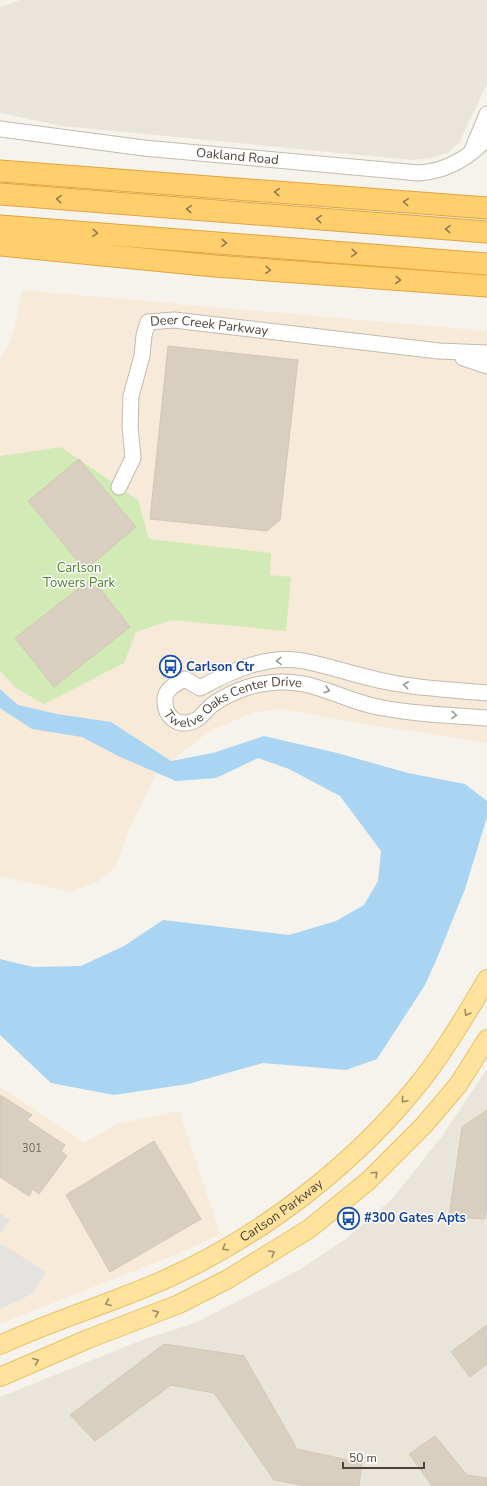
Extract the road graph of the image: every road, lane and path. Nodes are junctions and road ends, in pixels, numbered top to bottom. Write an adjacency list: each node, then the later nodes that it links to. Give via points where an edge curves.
1 (487, 114): 4 (street)
2 (0, 129): 4 (street, Oakland Road, via 144,148 419,173 435,172 449,167)
3 (487, 138): 4 (street, Oakland Road)
4 (471, 153)
5 (0, 156): 7 (highway)
6 (0, 171): 7 (highway)
7 (175, 185): 9 (highway, one-way to 7)
8 (0, 194): 11 (highway, one-way to 8)
9 (487, 208)
10 (0, 226): 14 (highway, one-way to 14)
11 (487, 232)
12 (0, 245): 15 (highway)
13 (0, 258): 15 (highway)
14 (487, 264)
15 (215, 266): 16 (highway, one-way to 16)
16 (487, 286)
17 (439, 351): 18 (street, Deer Creek Parkway); 19 (street, Deer Creek Parkway); 20 (street, Deer Creek Parkway, via 174,320 148,322 131,396 133,458)
18 (487, 353)
19 (487, 366)
20 (120, 487)
21 (200, 688): 22 (street, Twelve Oaks Center Drive, one-way to 21, via 399,684 356,676 303,661 254,664 225,674); 23 (street); 23 (street, Twelve Oaks Center Drive, via 185,679 172,686 166,695 165,706 168,716 175,722 184,724 195,721)
22 (487, 693)
23 (212, 705): 24 (street, Twelve Oaks Center Drive, one-way to 24, via 247,688 287,681 307,684 355,701 389,709)
24 (487, 718)
25 (487, 979): 27 (main road, Carlson Parkway, one-way to 27, via 436,1061 382,1126 337,1168 286,1208 222,1250 166,1279)
26 (487, 1039): 28 (main road, one-way to 26, via 94,1336 179,1304 228,1279 309,1229 368,1181 425,1124 458,1085)
27 (0, 1345)
28 (0, 1377)

